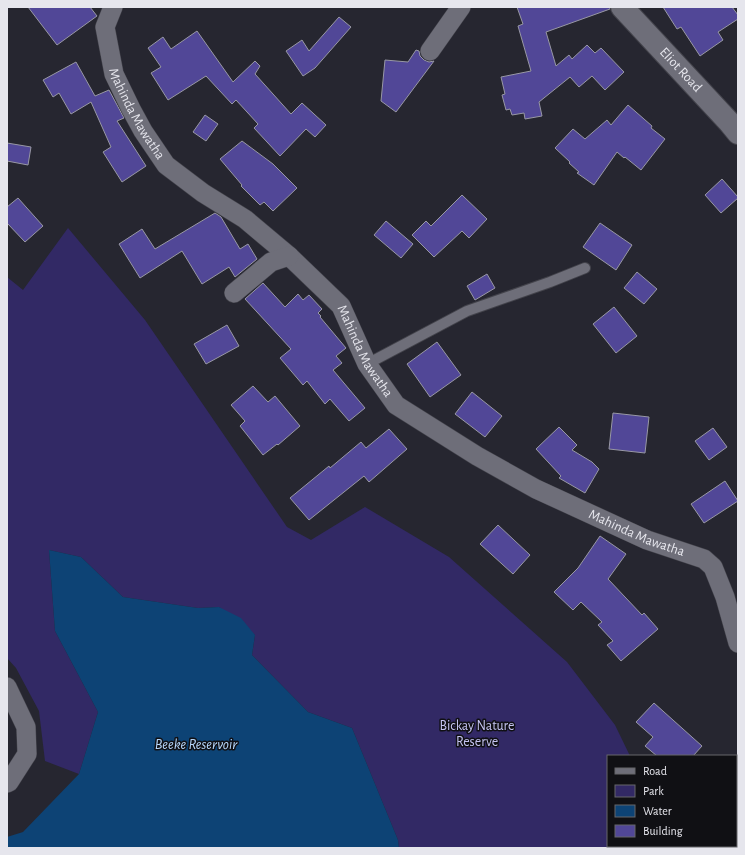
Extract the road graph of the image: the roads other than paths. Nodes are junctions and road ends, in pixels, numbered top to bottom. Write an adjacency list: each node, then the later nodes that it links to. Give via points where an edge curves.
1 (113, 7): 6 (street, Mahinda Mawatha, via 105,27 114,74 130,109 166,165 203,193 245,219)
2 (461, 7): 4 (street)
3 (622, 7): 5 (street, Eliot Road)
4 (430, 51)
5 (738, 134)
6 (289, 256): 8 (street, via 271,262); 9 (street, Mahinda Mawatha, via 341,306)
7 (585, 268): 9 (lane, via 467,311)
8 (234, 293)
9 (367, 364): 10 (street, Mahinda Mawatha, via 396,405 477,456 536,489 647,540 704,559 713,567 726,597)
10 (738, 643)
11 (7, 687): 12 (street, via 26,727 28,754)
12 (7, 783)

